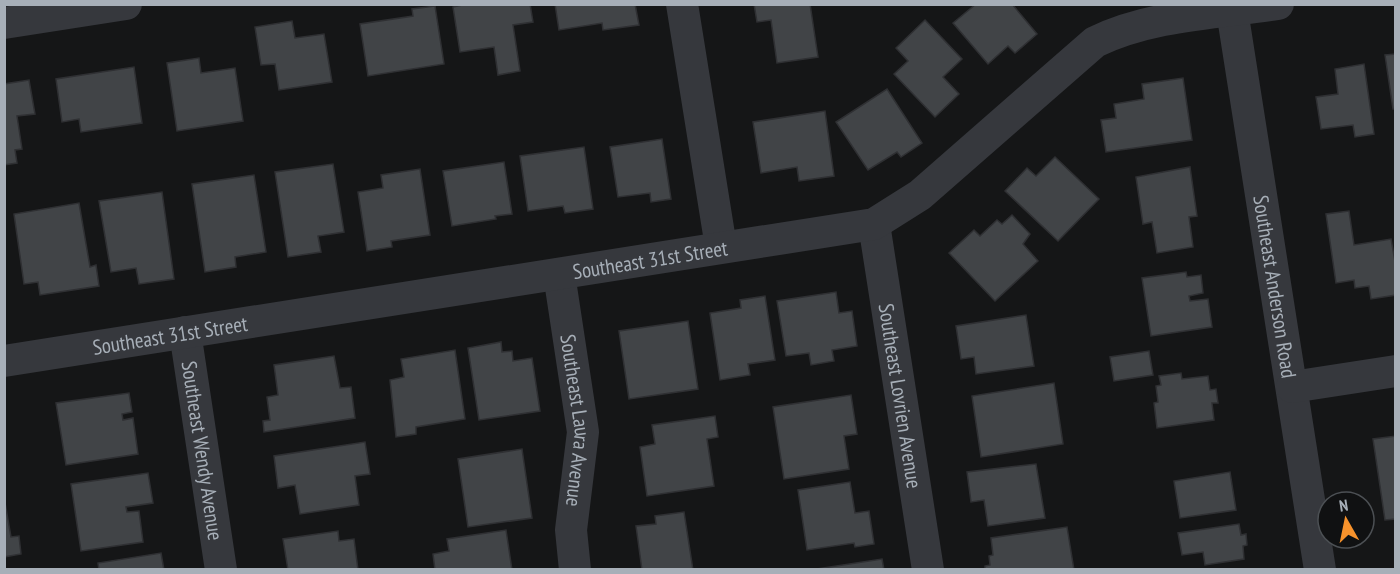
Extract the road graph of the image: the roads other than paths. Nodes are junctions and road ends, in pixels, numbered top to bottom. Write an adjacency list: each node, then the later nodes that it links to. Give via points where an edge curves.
1 (126, 4): 5 (street)
2 (682, 4): 7 (street)
3 (1278, 4): 4 (street, Southeast 31st Street)
4 (1231, 8): 6 (street, Southeast 31st Street, via 1118,31 1095,42 920,195); 12 (street, Southeast Anderson Road)
5 (4, 23)
6 (874, 224): 7 (street, Southeast 31st Street); 15 (street, Southeast Lovrien Avenue)
7 (721, 247): 8 (street, Southeast 31st Street)
8 (559, 274): 9 (street, Southeast 31st Street); 14 (street, Southeast Laura Avenue, via 584,432 572,530)
9 (185, 332): 10 (street, Southeast 31st Street); 13 (street, Southeast Wendy Avenue)
10 (4, 361)
11 (1395, 370): 12 (street)
12 (1292, 387): 16 (street, Southeast Anderson Road)
13 (221, 570)
14 (575, 570)
15 (928, 570)
16 (1320, 570)

